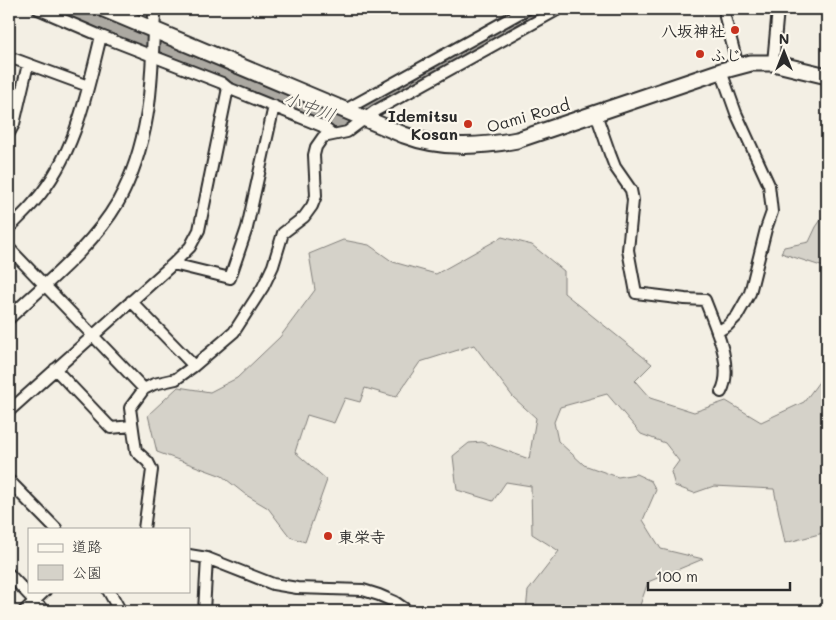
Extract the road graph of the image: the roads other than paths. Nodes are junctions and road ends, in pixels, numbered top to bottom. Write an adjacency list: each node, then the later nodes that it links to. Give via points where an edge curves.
1 (38, 9): 9 (street)
2 (104, 9): 8 (main road, Oami Road)
3 (156, 9): 8 (street)
4 (527, 9): 20 (street)
5 (559, 9): 22 (street)
6 (724, 9): 14 (street)
7 (778, 9): 12 (street)
8 (155, 30): 10 (street); 20 (main road, Oami Road)
9 (101, 36): 10 (street); 17 (street)
10 (154, 55): 18 (street); 28 (street, via 142,139 118,202 88,242)
11 (9, 57): 13 (street)
12 (773, 63): 14 (main road, Oami Road); 16 (main road, Oami Road)
13 (28, 64): 17 (street); 23 (street, via 14,124)
14 (738, 66): 15 (main road, Oami Road)
15 (721, 71): 21 (main road, Oami Road); 31 (street, via 769,185 772,212 750,293 737,316)
16 (827, 76)
17 (88, 86): 25 (street, via 66,152 36,200)
18 (228, 88): 19 (street); 27 (street, via 198,230 190,247)
19 (274, 106): 24 (street, via 322,126); 27 (street, via 247,228 230,278)
20 (345, 110): 22 (main road, Oami Road)
21 (596, 114): 22 (main road, Oami Road, via 517,140 483,146 419,140); 31 (street, via 612,160 631,190 628,250 636,293 705,300)
22 (364, 118): 24 (street, via 347,132)
23 (9, 132)
24 (332, 134): 33 (street, via 323,137 316,147 316,196 312,206 304,217 282,233 274,266 234,332)
25 (9, 228)
26 (9, 248): 28 (street)
27 (173, 264): 29 (street)
28 (44, 285): 30 (street); 32 (street)
29 (131, 300): 32 (street); 33 (street)
30 (9, 318)
31 (716, 332): 36 (street, via 726,370)
32 (93, 336): 34 (street); 35 (street)
33 (194, 366): 35 (street, via 176,379)
34 (55, 368): 37 (street); 38 (street, via 111,428)
35 (144, 389): 38 (street, via 130,408)
36 (721, 392)
37 (9, 411)
38 (132, 426): 41 (street, via 136,451 152,470)
39 (9, 481): 40 (street)
40 (55, 528)
41 (144, 528)
42 (190, 555): 43 (street)
43 (207, 558): 51 (street); 52 (street, via 274,584 363,590 395,602)
44 (9, 574): 47 (street)
45 (44, 592): 47 (street)
46 (110, 592): 50 (street)
47 (35, 601): 48 (street); 49 (street)
48 (24, 611)
49 (44, 611)
50 (120, 611)
51 (204, 611)
52 (408, 611)

